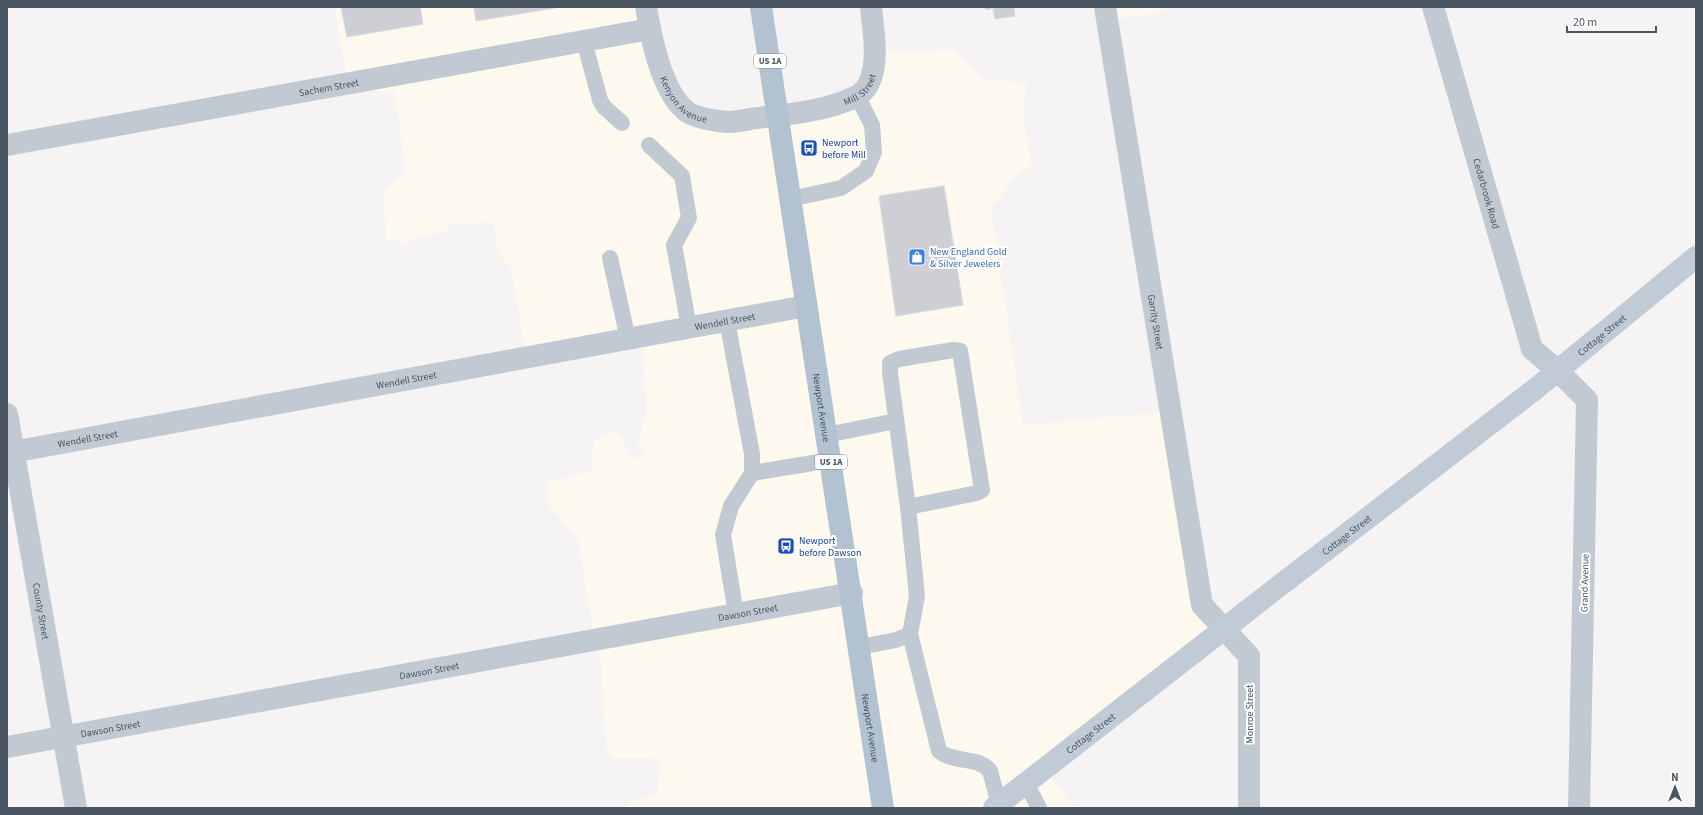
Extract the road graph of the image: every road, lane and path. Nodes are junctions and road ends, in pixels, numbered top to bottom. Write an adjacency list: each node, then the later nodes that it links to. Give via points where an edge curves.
1 (646, 7): 6 (street, Kenyon Avenue)
2 (761, 7): 9 (main road, Newport Avenue / US 1A)
3 (872, 7): 8 (street, Mill Street, via 873,72 868,86)
4 (1105, 7): 30 (street, Garrity Street, via 1202,605)
5 (1433, 7): 20 (street, Cedarbrook Road, via 1532,349)
6 (650, 30): 7 (street, Sachem Street); 9 (street, Kenyon Avenue, via 664,78 673,97 686,111 706,119 728,122)
7 (584, 41): 10 (lane, via 600,100); 11 (street, Sachem Street)
8 (857, 96): 9 (street, Mill Street, via 840,103); 13 (lane, via 872,125 874,152 866,171 841,188)
9 (778, 116): 13 (main road, Newport Avenue / US 1A)
10 (622, 123)
11 (7, 145)
12 (648, 146): 18 (lane, via 682,176 689,218 674,245)
13 (790, 198): 16 (main road, Newport Avenue / US 1A)
14 (1696, 257): 20 (main road, Cottage Street)
15 (610, 258): 19 (lane)
16 (806, 306): 17 (street, Wendell Street); 23 (main road, Newport Avenue / US 1A)
17 (727, 320): 18 (street, Wendell Street); 26 (lane, via 752,454)
18 (689, 327): 19 (street, Wendell Street)
19 (628, 339): 24 (street, Wendell Street)
20 (1558, 370): 30 (main road, Cottage Street); 41 (street, Grand Avenue, via 1587,400)
21 (7, 414): 24 (street, County Street)
22 (896, 421): 23 (lane); 27 (lane); 27 (lane, via 890,363 899,359 960,351 982,490)
23 (827, 435): 25 (main road, Newport Avenue / US 1A)
24 (10, 453): 33 (street, County Street)
25 (831, 460): 26 (lane); 28 (main road, Newport Avenue / US 1A)
26 (752, 473): 29 (lane, via 731,506 723,535)
27 (908, 507): 31 (lane, via 917,596)
28 (852, 593): 29 (street, Dawson Street); 32 (main road, Newport Avenue / US 1A)
29 (736, 614): 33 (street, Dawson Street)
30 (1224, 628): 35 (main road, Cottage Street); 40 (street, Monroe Street, via 1249,656)
31 (910, 634): 32 (lane, via 896,640); 36 (lane, via 939,751 944,755 987,767 990,771)
32 (860, 647): 38 (main road, Newport Avenue / US 1A)
33 (63, 736): 34 (street, Dawson Street); 37 (street, County Street)
34 (7, 747)
35 (1026, 783): 36 (main road, Cottage Street); 39 (lane)
36 (996, 806)
37 (76, 808)
38 (883, 808)
39 (1039, 808)
40 (1249, 808)
41 (1579, 808)

